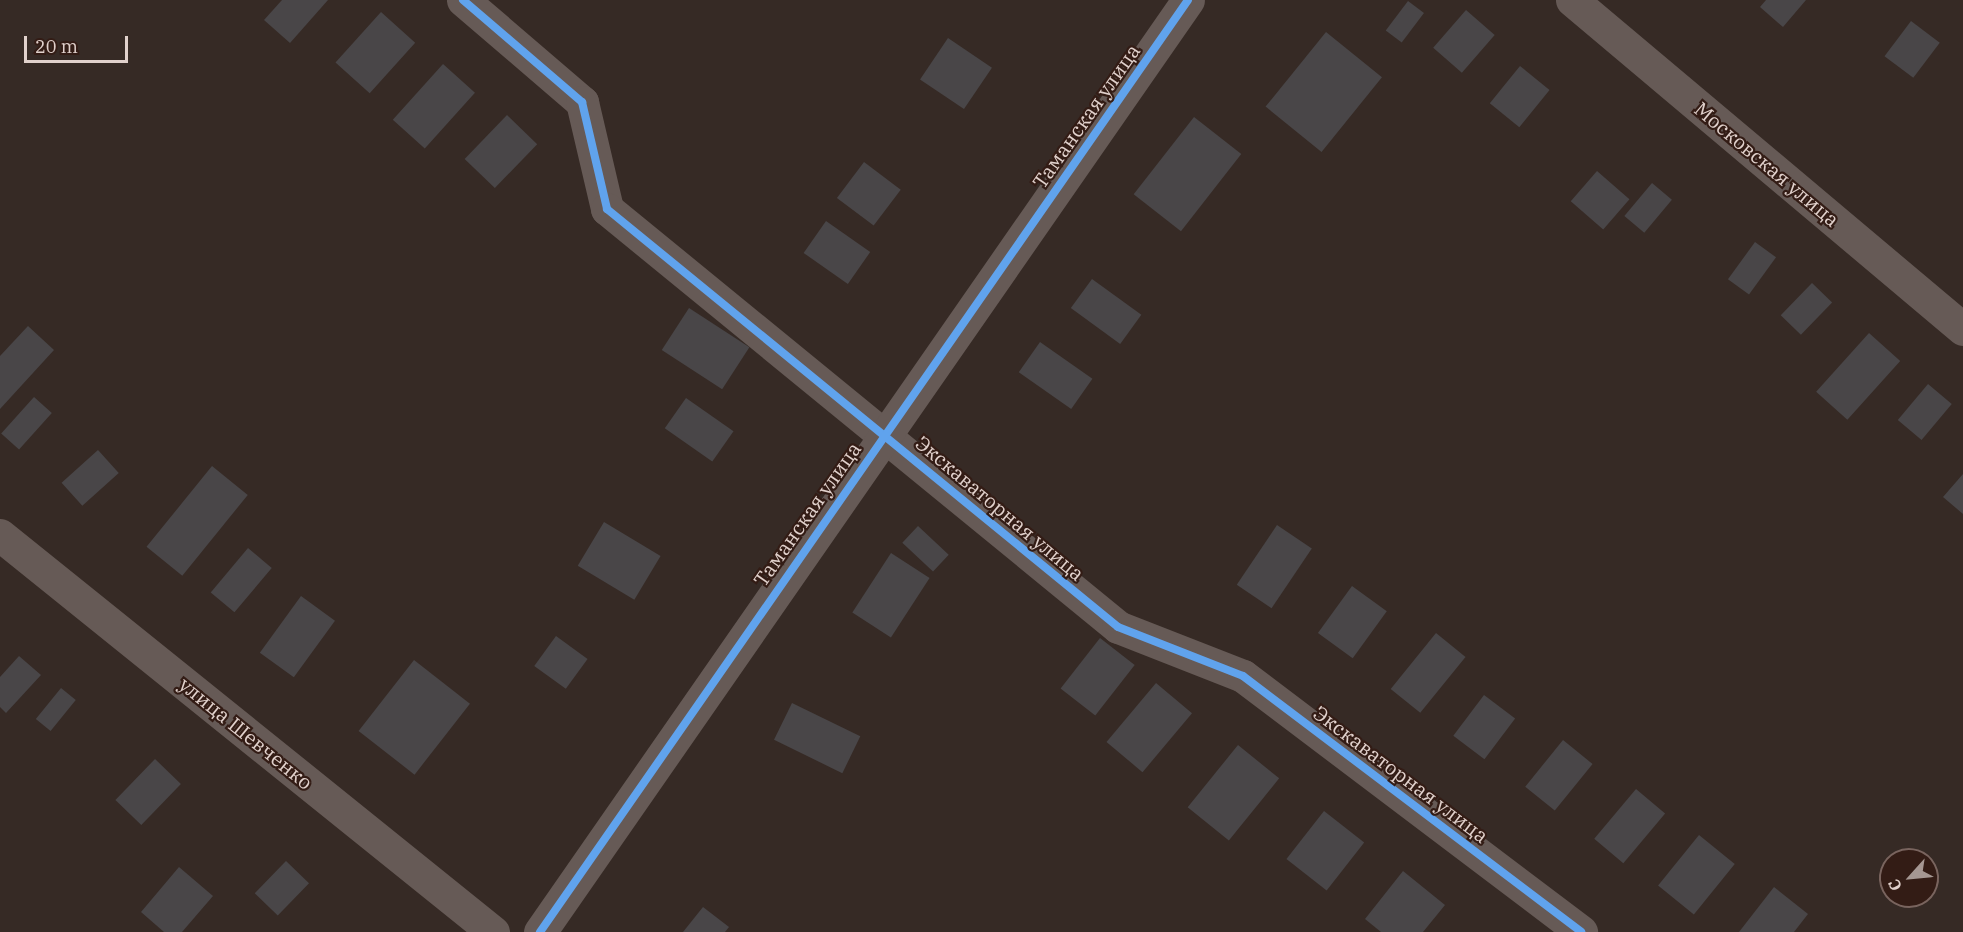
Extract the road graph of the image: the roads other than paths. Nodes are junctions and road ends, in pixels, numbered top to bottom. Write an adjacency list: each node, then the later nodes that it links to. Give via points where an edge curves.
1 (463, 0): 5 (street, Экскаваторная улица, via 582,102 607,209)
2 (1188, 0): 5 (street, Таманская улица)
3 (1572, 0): 4 (street, Московская улица)
4 (1963, 329)
5 (884, 433): 8 (street, Таманская улица); 9 (street, Экскаваторная улица, via 1118,627 1243,676)
6 (0, 535): 7 (street, улица Шевченко)
7 (493, 932)
8 (540, 932)
9 (1581, 932)

